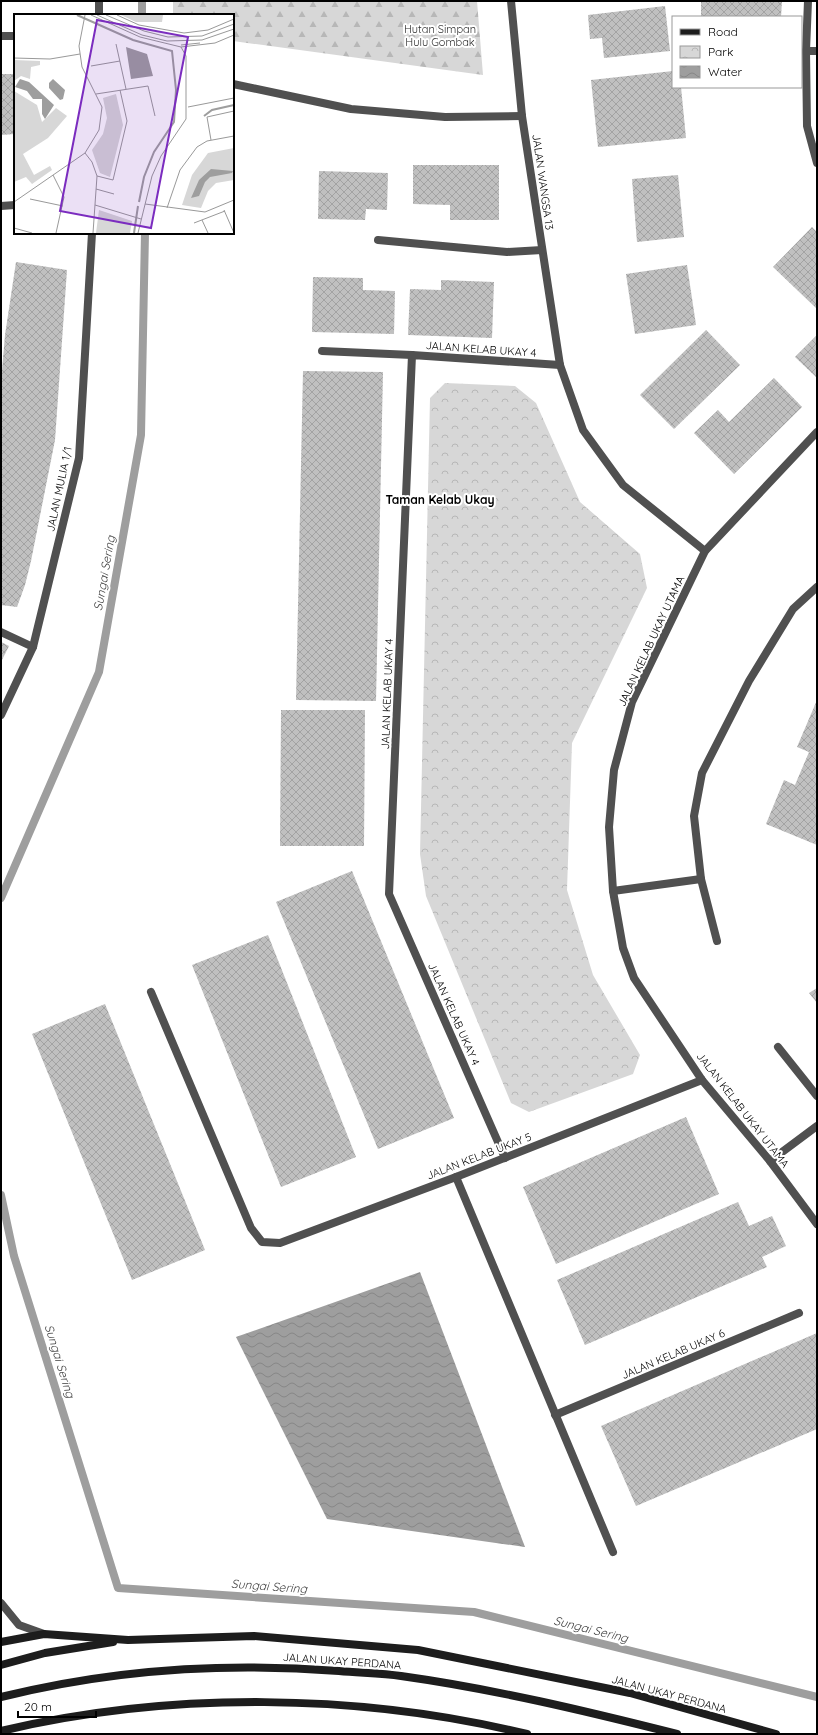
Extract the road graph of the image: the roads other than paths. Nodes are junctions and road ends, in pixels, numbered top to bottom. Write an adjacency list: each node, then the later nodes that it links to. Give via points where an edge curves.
1 (99, 1): 4 (street)
2 (511, 1): 10 (street, JALAN WANGSA 13)
3 (808, 1): 7 (street)
4 (99, 14)
5 (1, 36): 6 (street)
6 (14, 36)
7 (806, 51): 8 (street); 11 (street, via 807,126)
8 (817, 51)
9 (234, 84): 10 (street, via 351,109 445,117)
10 (522, 116): 16 (street, JALAN WANGSA 13)
11 (817, 163)
12 (14, 205): 13 (street)
13 (1, 206)
14 (92, 234): 24 (street, JALAN MULIA 1/1, via 79,458)
15 (378, 240): 16 (street, via 507,252)
16 (542, 250): 19 (street, JALAN WANGSA 13)
17 (322, 351): 18 (street)
18 (412, 355): 19 (street, JALAN KELAB UKAY 4); 34 (street, JALAN KELAB UKAY 4, via 389,894)
19 (560, 366): 21 (street, JALAN WANGSA 13, via 583,430 623,485)
20 (817, 432): 21 (street, JALAN KELAB UKAY UTAMA)
21 (705, 551): 27 (street, JALAN KELAB UKAY UTAMA, via 632,702 614,770 609,827)
22 (817, 587): 26 (street, via 793,609 749,681 702,773 694,816)
23 (1, 632): 24 (street)
24 (33, 647): 25 (street, JALAN MULIA 1/1)
25 (1, 715)
26 (701, 879): 27 (street); 28 (street)
27 (613, 891): 31 (street, JALAN KELAB UKAY UTAMA, via 623,948 634,978)
28 (717, 941)
29 (151, 992): 36 (street, JALAN KELAB UKAY 5, via 251,1228 262,1242 280,1243)
30 (778, 1047): 32 (street)
31 (702, 1080): 34 (street, JALAN KELAB UKAY 5); 35 (street, JALAN KELAB UKAY UTAMA)
32 (817, 1096)
33 (817, 1126): 35 (street)
34 (504, 1158): 36 (street, JALAN KELAB UKAY 5)
35 (770, 1161): 37 (street, JALAN KELAB UKAY UTAMA)
36 (456, 1177): 39 (street)
37 (817, 1224)
38 (799, 1313): 39 (street, JALAN KELAB UKAY 6)
39 (555, 1415): 40 (street)
40 (613, 1552)
41 (1, 1603): 42 (street, via 19,1625)
42 (44, 1634): 43 (street, JALAN UKAY PERDANA); 44 (street, JALAN UKAY PERDANA)
43 (128, 1640): 45 (street, JALAN UKAY PERDANA, via 45,1653); 50 (street, JALAN UKAY PERDANA, via 254,1636 418,1650 630,1693)
44 (1, 1642)
45 (1, 1665)
46 (1, 1697): 49 (street, JALAN UKAY PERDANA, via 106,1676 172,1669 304,1668 399,1676 503,1692)
47 (1, 1731): 48 (street, via 47,1720 172,1704 300,1702 394,1710 496,1726)
48 (527, 1734)
49 (677, 1734)
50 (776, 1734)

